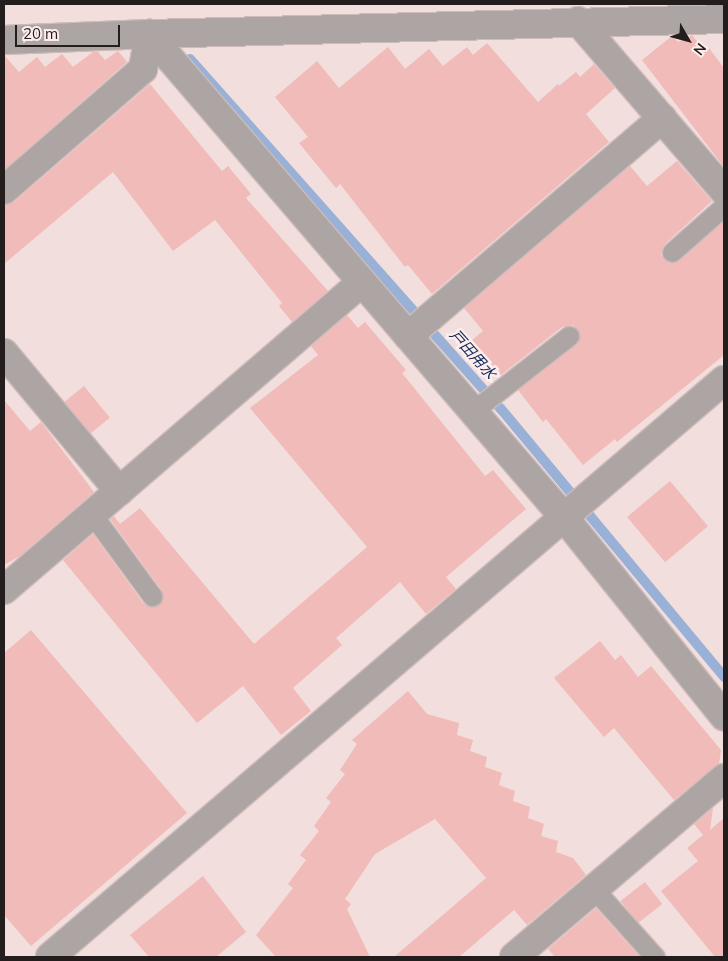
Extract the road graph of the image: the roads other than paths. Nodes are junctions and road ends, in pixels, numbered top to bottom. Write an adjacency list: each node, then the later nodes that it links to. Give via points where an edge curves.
1 (724, 19): 2 (street)
2 (578, 21): 3 (street); 5 (street)
3 (149, 34): 4 (street); 6 (street, via 143,69); 10 (street)
4 (4, 40)
5 (662, 118): 7 (street); 11 (street)
6 (4, 190)
7 (724, 191)
8 (724, 206): 9 (lane)
9 (672, 252)
10 (362, 282): 11 (street); 16 (street)
11 (408, 336): 15 (street)
12 (569, 336): 15 (lane)
13 (4, 353): 16 (street)
14 (724, 380): 18 (street)
15 (473, 411): 18 (street)
16 (119, 491): 17 (street)
17 (92, 514): 19 (street); 20 (lane)
18 (563, 516): 21 (street); 24 (street)
19 (4, 590)
20 (152, 596)
21 (724, 716)
22 (724, 778): 23 (street)
23 (594, 889): 25 (street); 26 (lane)
24 (50, 957)
25 (514, 957)
26 (655, 957)

